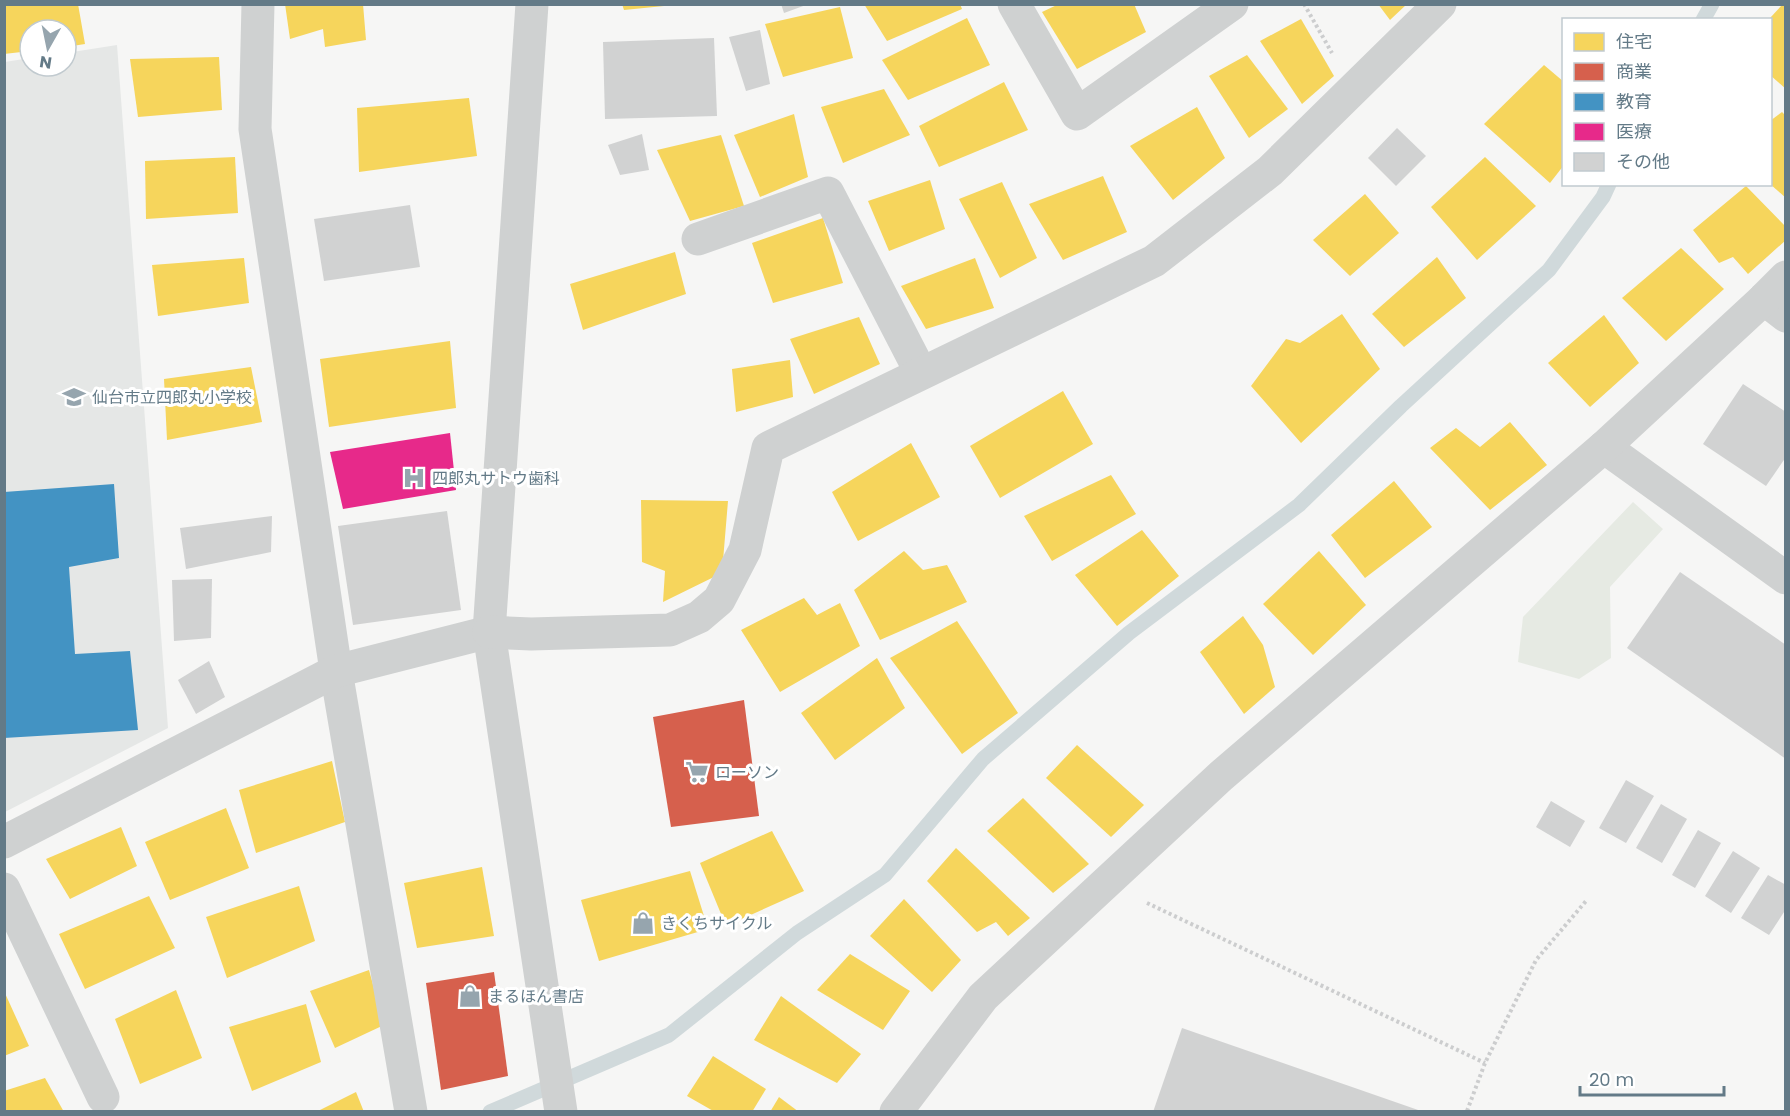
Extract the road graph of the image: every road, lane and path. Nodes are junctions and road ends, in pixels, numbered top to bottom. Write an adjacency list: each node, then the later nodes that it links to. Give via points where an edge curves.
1 (258, 4): 14 (street, via 255,129)
2 (532, 4): 13 (street)
3 (1014, 4): 4 (street, via 1077,114)
4 (1232, 4)
5 (1304, 4): 7 (path)
6 (1440, 4): 7 (street)
7 (1353, 90): 10 (street, via 1270,171 1154,261)
8 (698, 239): 10 (street, via 828,193)
9 (1778, 297): 11 (street)
10 (921, 374): 13 (street, via 768,448 745,550 719,600 699,617 670,630)
11 (1604, 447): 12 (street); 16 (street, via 1221,776)
12 (1785, 578)
13 (489, 632): 14 (street); 22 (street)
14 (336, 671): 15 (street); 21 (street)
15 (4, 842)
16 (1106, 883): 19 (path); 23 (street, via 983,997)
17 (4, 889): 20 (street)
18 (1586, 901): 19 (path, via 1536,960)
19 (1485, 1063): 24 (path)
20 (104, 1097)
21 (410, 1106)
22 (561, 1112)
23 (896, 1112)
24 (1467, 1112)

